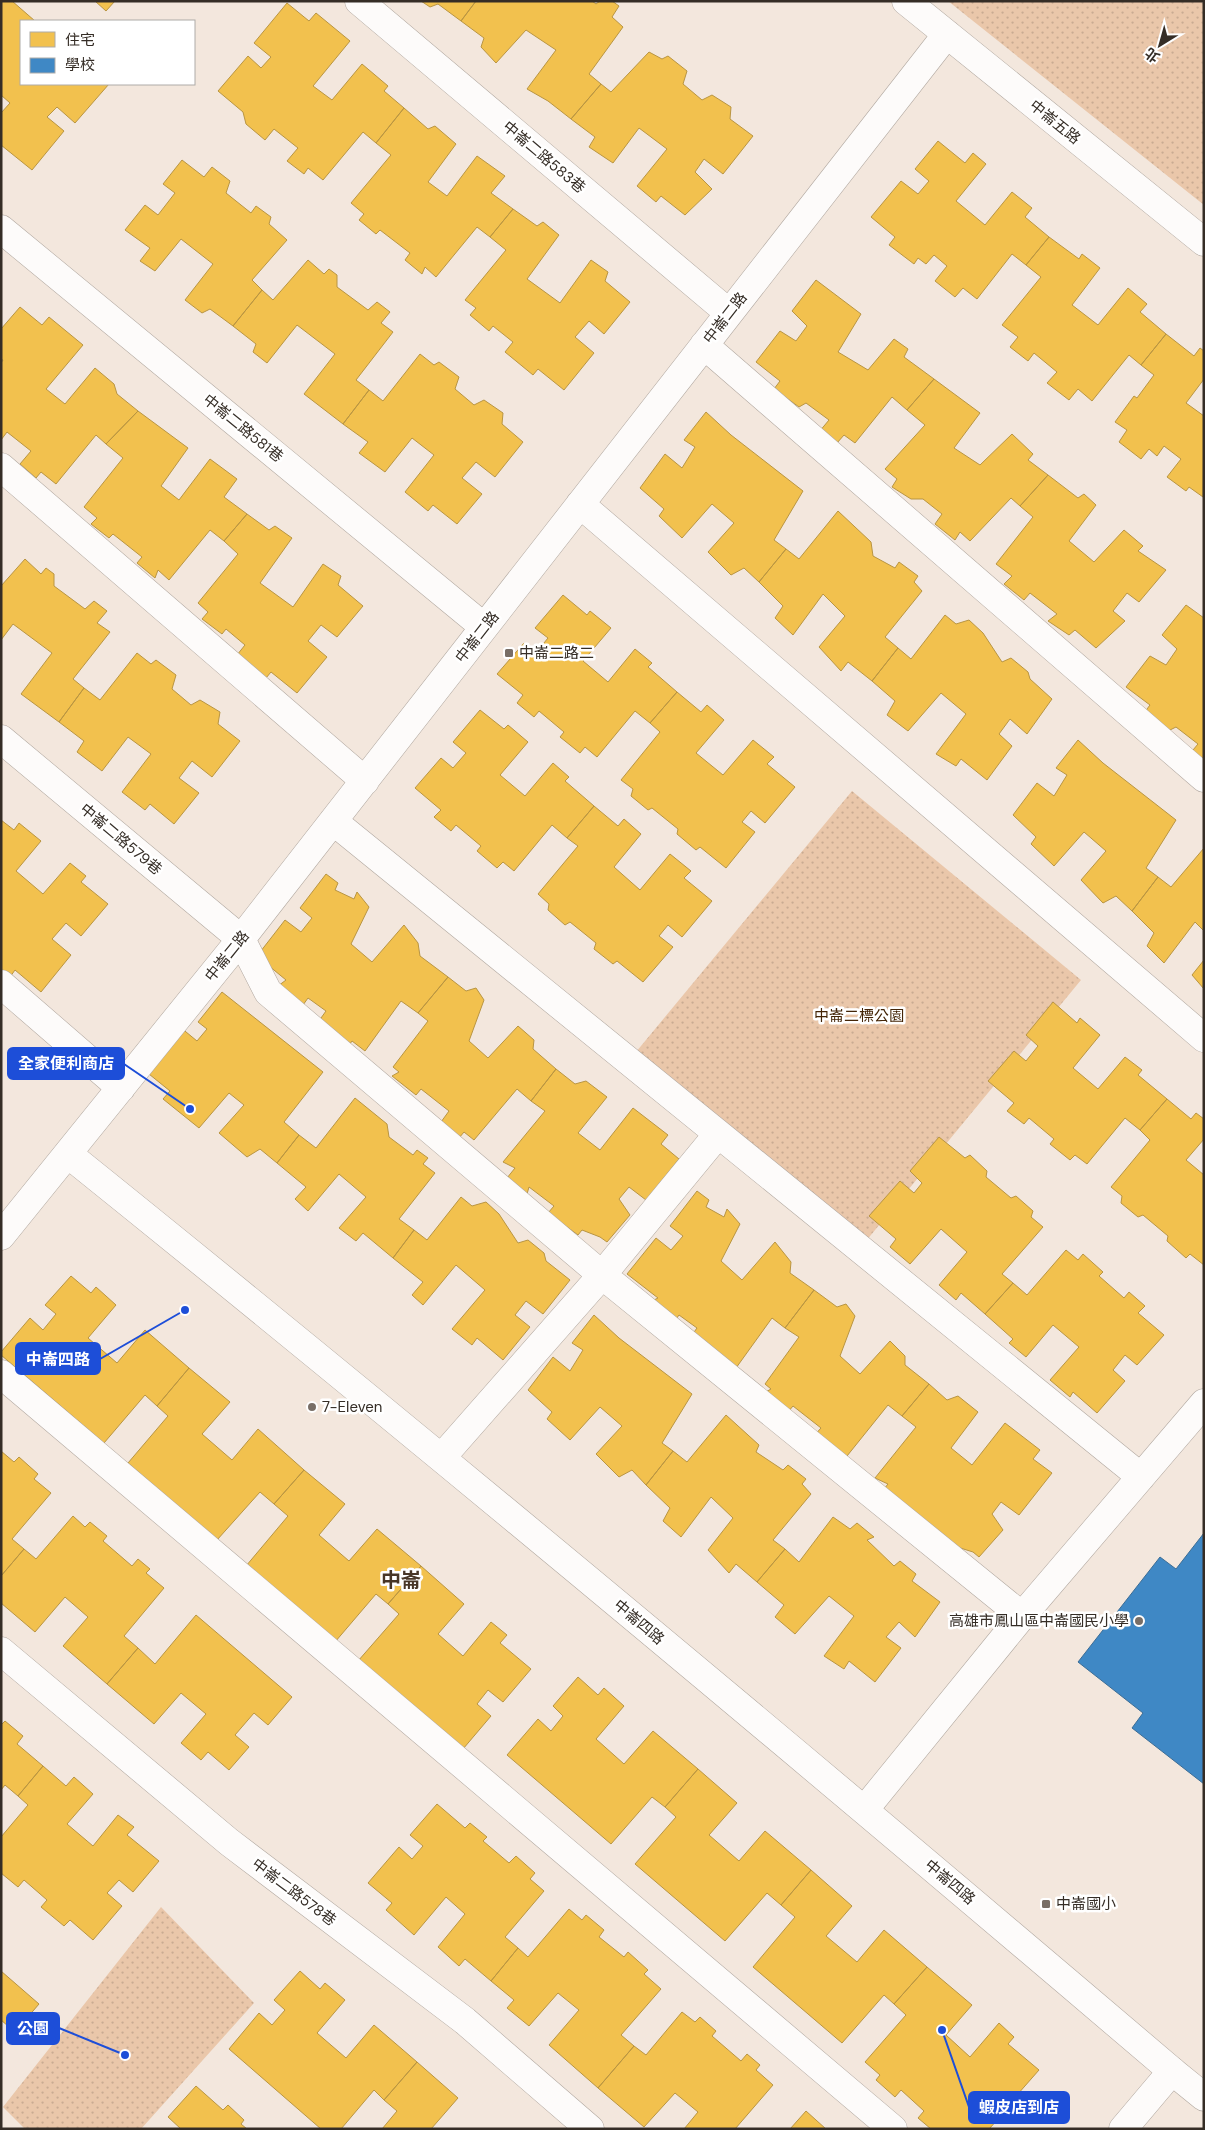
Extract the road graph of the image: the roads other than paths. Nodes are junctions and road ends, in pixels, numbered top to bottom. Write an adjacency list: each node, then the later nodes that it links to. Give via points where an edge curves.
1 (359, 1): 6 (street, 中崙二路583巷)
2 (906, 1): 3 (street, 中崙五路)
3 (947, 34): 5 (street, 中崙五路); 6 (street, 中崙二路)
4 (1, 229): 10 (street, 中崙二路581巷)
5 (1204, 242)
6 (729, 313): 7 (street, 中崙二路)
7 (704, 345): 9 (street, 中崙二路); 12 (street)
8 (1, 468): 13 (street)
9 (580, 504): 10 (street, 中崙二路); 17 (street)
10 (484, 627): 13 (street, 中崙二路)
11 (1, 739): 15 (street, 中崙二路579巷)
12 (1204, 778)
13 (365, 780): 14 (street, 中崙二路)
14 (333, 821): 15 (street, 中崙二路); 19 (street)
15 (241, 939): 18 (street, 中崙二路); 22 (street, via 268,992)
16 (1, 984): 18 (street)
17 (1204, 1038)
18 (121, 1088): 20 (street, 中崙二路)
19 (718, 1134): 22 (street); 26 (street)
20 (68, 1154): 21 (street, 中崙二路); 25 (street, 中崙四路)
21 (1, 1236)
22 (602, 1275): 25 (street); 27 (street)
23 (1, 1374): 33 (street)
24 (1204, 1403): 26 (street)
25 (442, 1457): 29 (street, 中崙四路)
26 (1141, 1477): 27 (street)
27 (1022, 1616): 29 (street)
28 (1, 1650): 32 (street, 中崙二路578巷, via 229,1842 464,2021)
29 (865, 1810): 30 (street, 中崙四路)
30 (1172, 2071): 31 (street, 中崙四路); 34 (street)
31 (1204, 2097)
32 (590, 2129)
33 (893, 2129)
34 (1123, 2129)

